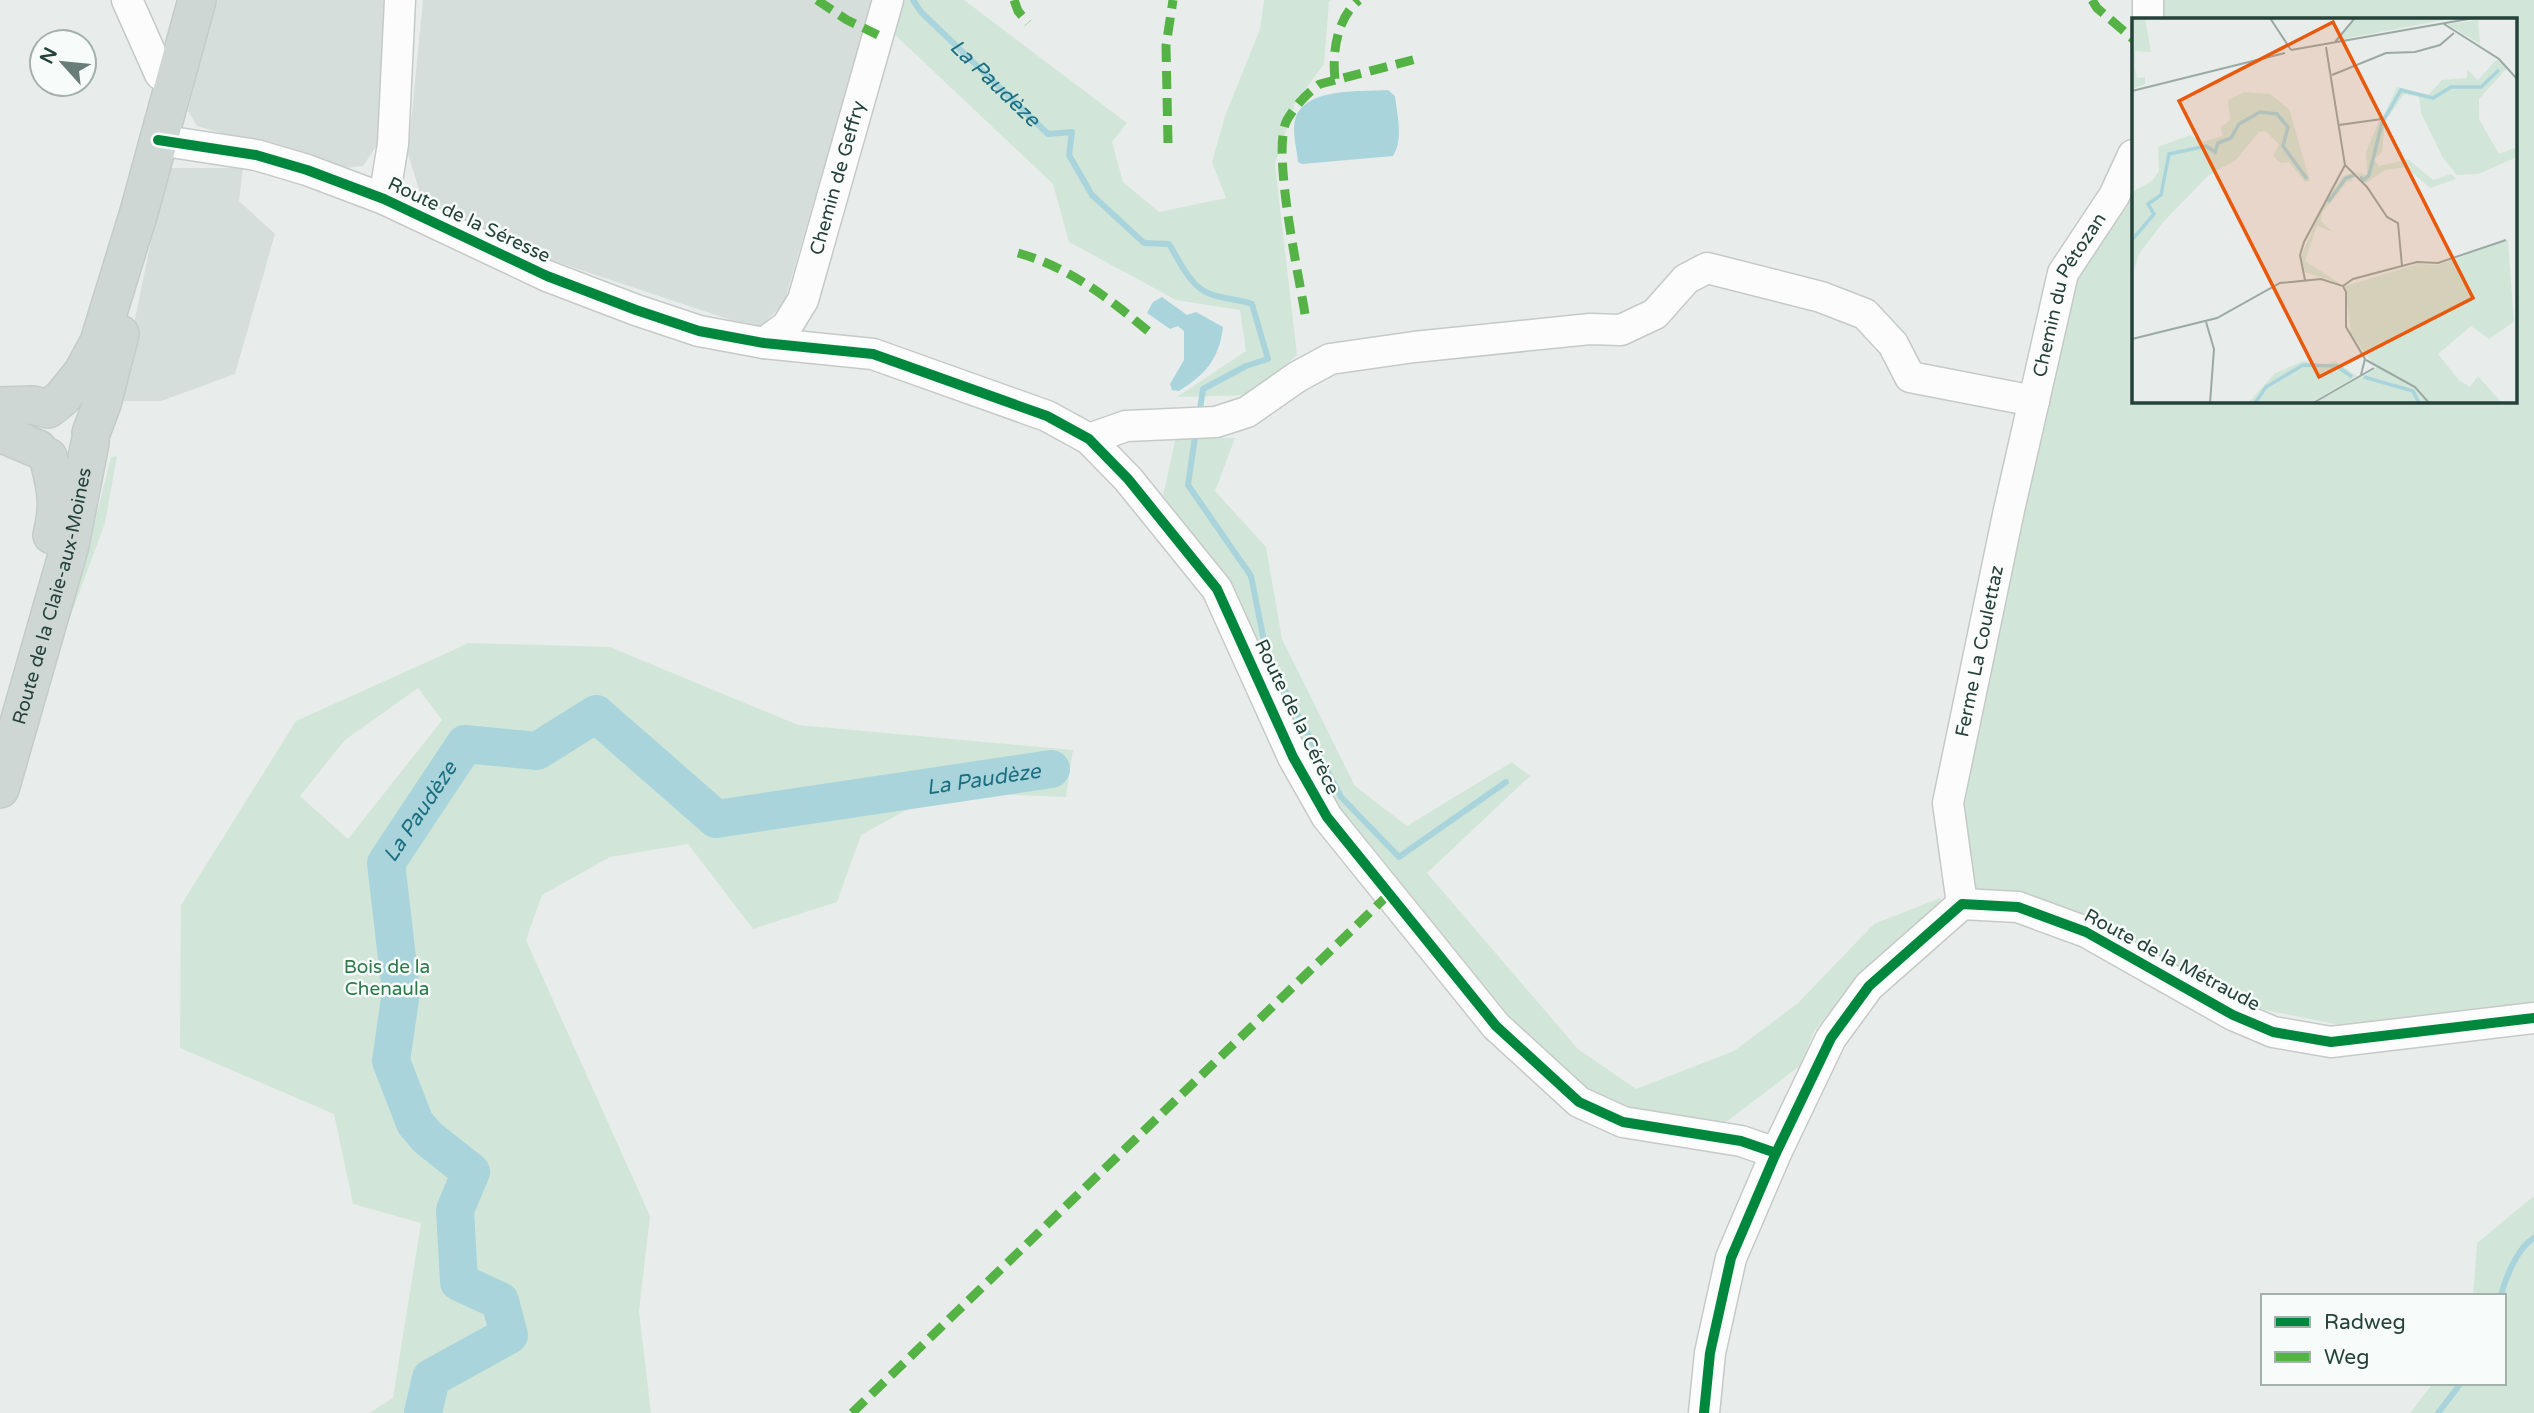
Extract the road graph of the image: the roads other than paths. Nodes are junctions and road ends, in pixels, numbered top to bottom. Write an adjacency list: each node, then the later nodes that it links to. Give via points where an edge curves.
1 (127, 0): 7 (street, via 160,74)
2 (197, 0): 7 (main road, Route de la Claie-aux-Moines)
3 (400, 0): 10 (street, via 393,144)
4 (888, 0): 12 (street, Chemin de Geffry, via 803,300 786,326)
5 (2148, 0): 6 (street)
6 (2148, 18)
7 (173, 84): 8 (main road, Route de la Claie-aux-Moines)
8 (158, 139): 10 (street, Route de la Séresse, via 256,155); 11 (main road, Route de la Claie-aux-Moines)
9 (2132, 157): 13 (street, Chemin du Pétozan, via 2114,196 2063,274)
10 (384, 199): 12 (street, Route de la Séresse, via 547,276 699,331)
11 (139, 212): 15 (main road, Route de la Claie-aux-Moines, via 99,342 83,372); 17 (main road, Route de la Claie-aux-Moines, via 120,335)
12 (764, 343): 18 (street, Route de la Cérèce, via 873,354 1047,416)
13 (2034, 401): 18 (street, via 1910,377 1893,344 1866,314 1821,297 1707,268 1686,279 1656,314 1621,330 1590,329 1330,359 1247,412 1216,422 1126,426); 22 (street, Ferme La Coulettaz, via 1948,803)
14 (0, 406): 15 (main road)
15 (50, 407): 17 (main road, via 62,404 79,409 86,416); 19 (main road, via 35,426 35,442)
16 (0, 433): 19 (main road)
17 (91, 438): 19 (main road, via 85,451 73,460 58,461); 21 (main road, Route de la Claie-aux-Moines, via 70,545)
18 (1089, 439): 24 (street, Route de la Cérèce, via 1128,479 1217,589 1293,757 1327,817 1496,1026 1579,1102 1623,1122 1741,1141)
19 (43, 453): 20 (main road, Route de la Claie-aux-Moines, via 58,506)
20 (0, 739)
21 (0, 789)
22 (1962, 904): 23 (street, Route de la Métraude, via 2018,907 2086,932 2233,1015 2273,1032 2331,1042); 24 (street, via 1869,986 1830,1038)
23 (2534, 1018)
24 (1776, 1153): 25 (street, via 1731,1258 1710,1353)
25 (1704, 1413)

